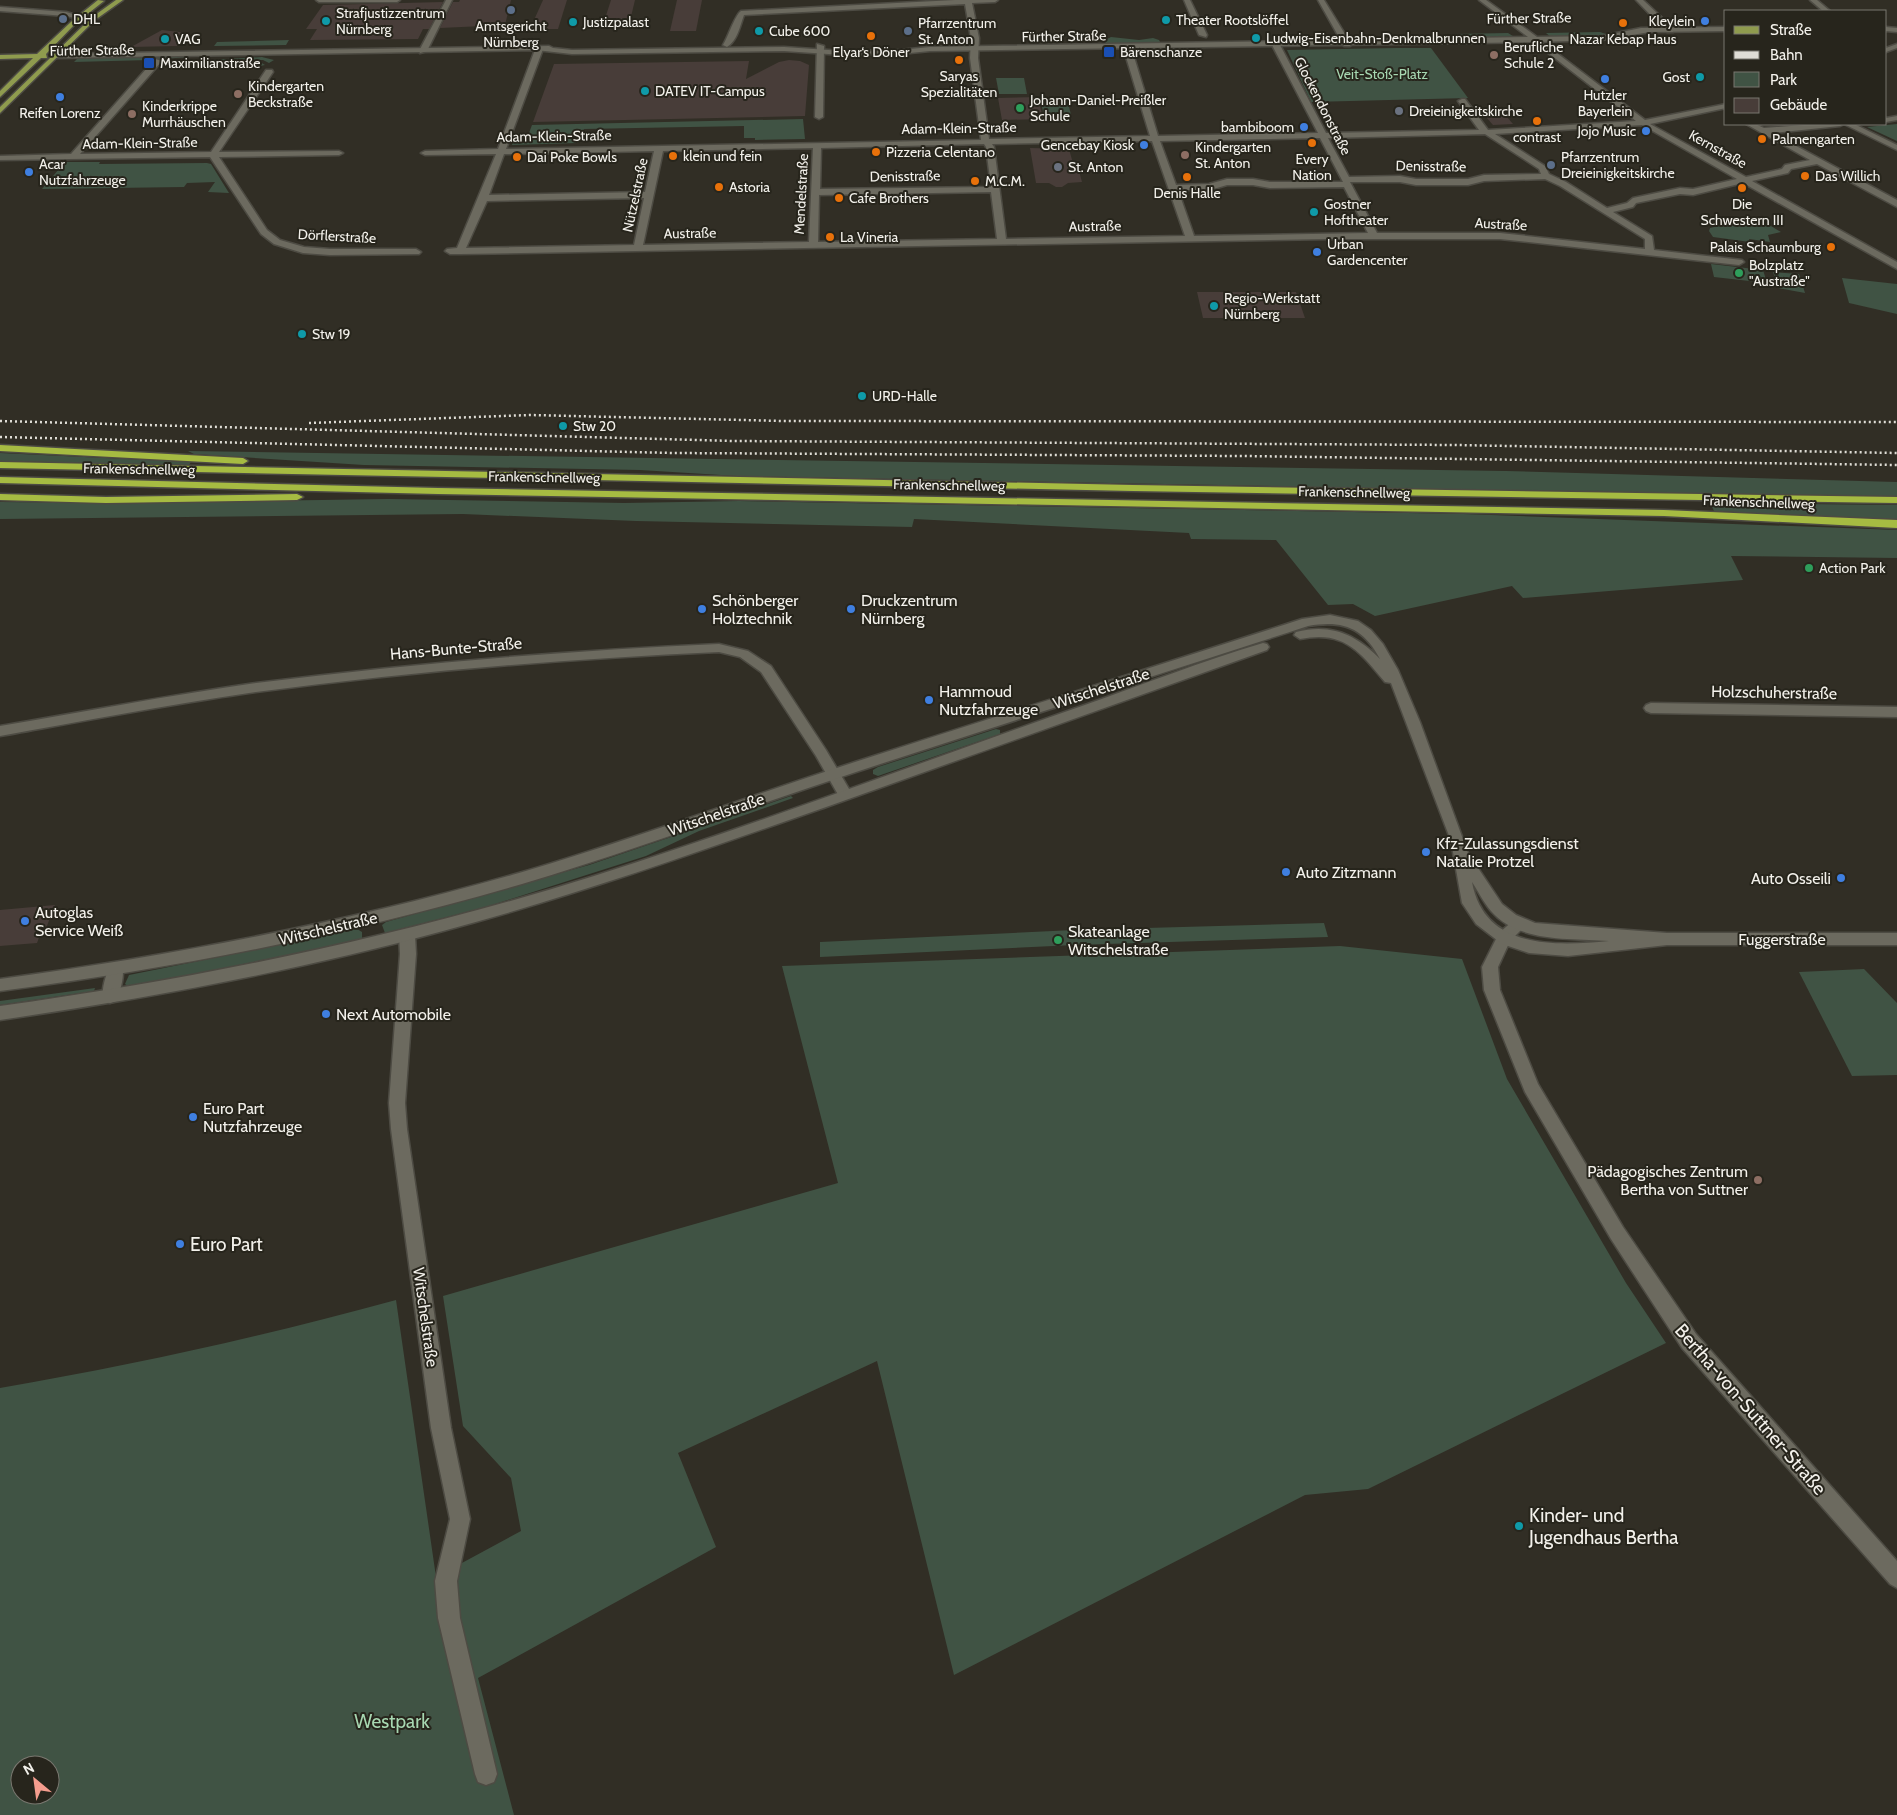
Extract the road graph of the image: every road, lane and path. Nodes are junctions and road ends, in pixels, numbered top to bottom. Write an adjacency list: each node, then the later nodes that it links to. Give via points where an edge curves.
1 (103, 0): 15 (main road)
2 (120, 0): 37 (main road, via 93,19)
3 (320, 0): 4 (street)
4 (397, 0)
5 (449, 0): 34 (street)
6 (968, 0): 7 (street); 28 (street, via 741,13); 33 (street)
7 (995, 0)
8 (1187, 0): 22 (street)
9 (1321, 0): 27 (street)
10 (1482, 0): 20 (street, Kernstraße)
11 (1639, 0): 19 (street)
12 (1813, 0): 14 (street)
13 (0, 9): 15 (street)
14 (1826, 10)
15 (78, 17): 36 (main road)
16 (1724, 29): 19 (street, Fürther Straße)
17 (1601, 30): 18 (street, Fürther Straße); 20 (street, Fürther Straße); 23 (street, via 1612,33)
18 (1650, 30): 19 (street, Fürther Straße); 23 (street, Fürther Straße)
19 (1670, 30)
20 (1525, 31): 21 (street, Fürther Straße); 24 (street, Kernstraße)
21 (1458, 32): 25 (street, Fürther Straße); 26 (street, via 1453,37)
22 (1203, 35)
23 (1613, 37): 24 (street, Fürther Straße)
24 (1537, 40): 26 (street, Fürther Straße); 49 (street, Kernstraße)
25 (1408, 42): 26 (street, Fürther Straße); 27 (street, Fürther Straße)
26 (1462, 42)
27 (1347, 44): 29 (street, Fürther Straße)
28 (727, 45): 31 (street, Fürther Straße); 32 (street, Fürther Straße, via 791,44)
29 (1276, 45): 30 (street, Fürther Straße); 55 (street, Glockendonstraße)
30 (1127, 48): 33 (street, Fürther Straße); 56 (street)
31 (539, 49): 32 (street, Fürther Straße, via 572,52); 34 (street, Fürther Straße); 61 (street)
32 (820, 49): 33 (street, Fürther Straße, via 838,54); 48 (street)
33 (974, 50): 57 (street)
34 (423, 51): 35 (street, Fürther Straße)
35 (274, 53): 37 (street, Fürther Straße); 39 (street, Fürther Straße)
36 (38, 56): 37 (main road, Fürther Straße); 38 (main road, Fürther Straße); 40 (main road)
37 (56, 56): 41 (main road)
38 (0, 57)
39 (158, 61): 41 (street, Fürther Straße); 65 (street)
40 (31, 63): 41 (main road, Fürther Straße); 42 (main road, Fürther Straße); 44 (main road)
41 (48, 63): 47 (main road)
42 (0, 64)
43 (269, 72): 64 (street)
44 (0, 95)
45 (1462, 101): 54 (street, via 1482,129)
46 (1724, 108): 49 (street, Adam-Klein-Straße)
47 (0, 111)
48 (819, 117)
49 (1643, 124): 54 (street, Adam-Klein-Straße); 69 (street, Kernstraße)
50 (1752, 125): 53 (street)
51 (1829, 125): 53 (street)
52 (1850, 125): 60 (street)
53 (1763, 131): 67 (street)
54 (1488, 132): 55 (street, Adam-Klein-Straße); 68 (street, via 1542,168)
55 (1323, 135): 56 (street, Adam-Klein-Straße); 70 (street, Glockendonstraße)
56 (1155, 138): 57 (street, Adam-Klein-Straße); 71 (street)
57 (985, 141): 58 (street, Adam-Klein-Straße); 72 (street, via 990,147)
58 (817, 144): 59 (street, Adam-Klein-Straße); 73 (street, Mendelstraße)
59 (660, 148): 61 (street, Adam-Klein-Straße); 74 (street, Nützelstraße)
60 (1897, 148)
61 (501, 151): 63 (street, Adam-Klein-Straße); 75 (street)
62 (340, 153): 64 (street, Adam-Klein-Straße)
63 (425, 153)
64 (213, 155): 65 (street, Adam-Klein-Straße); 85 (street, Dörflerstraße, via 264,232 277,242 303,250 330,252)
65 (73, 157): 66 (street, Adam-Klein-Straße)
66 (0, 158)
67 (1818, 160): 69 (street); 76 (street)
68 (1546, 176): 70 (street, Denisstraße, via 1484,178 1468,182 1400,179); 77 (street)
69 (1747, 180): 77 (street, via 1633,201 1630,205); 88 (street, Kernstraße)
70 (1347, 182): 71 (street, Denisstraße, via 1270,185 1227,182 1210,187); 78 (street, Glockendonstraße)
71 (1173, 188): 79 (street)
72 (995, 189): 73 (street, Denisstraße); 80 (street)
73 (816, 192): 81 (street, Mendelstraße)
74 (649, 195): 75 (street); 82 (street, Nützelstraße)
75 (483, 198): 84 (street)
76 (1897, 204)
77 (1606, 211): 86 (street, via 1649,238)
78 (1374, 236): 79 (street, Austraße); 86 (street, Austraße, via 1500,236)
79 (1190, 238): 80 (street, Austraße)
80 (1002, 241): 81 (street, Austraße)
81 (813, 246): 82 (street, Austraße)
82 (638, 248): 84 (street, Austraße)
83 (450, 251): 84 (street, Austraße)
84 (460, 251)
85 (416, 252)
86 (1650, 252): 87 (street, Austraße)
87 (1739, 262)
88 (1897, 266)
89 (0, 448): 91 (highway, via 256,462)
90 (0, 465): 91 (highway, Frankenschnellweg)
91 (349, 473): 95 (highway, Frankenschnellweg)
92 (0, 480): 93 (highway, Frankenschnellweg)
93 (438, 490): 94 (highway, via 384,496 125,500); 96 (highway, Frankenschnellweg, via 1654,513)
94 (0, 497)
95 (1897, 500)
96 (1897, 524)
97 (1309, 627): 101 (street, Witschelstraße); 102 (street, Witschelstraße); 103 (street, via 1325,619 1348,622 1360,628 1385,655 1419,736)
98 (1651, 708): 99 (street, Holzschuherstraße)
99 (1897, 712)
100 (0, 731): 101 (street, Hans-Bunte-Straße, via 248,689 380,673 485,662 719,648 755,658 766,669)
101 (833, 774): 102 (street, Hans-Bunte-Straße); 109 (street, Witschelstraße, via 588,858 478,890 308,932)
102 (845, 794): 105 (street, Witschelstraße, via 591,882)
103 (1460, 853): 104 (street, via 1497,908); 106 (street, via 1463,882 1473,909 1490,928)
104 (1519, 924): 106 (street, Bertha-von-Suttner-Straße); 107 (street, Fuggerstraße, via 1547,931)
105 (407, 935): 111 (street, Witschelstraße, via 246,972); 114 (street, Witschelstraße, via 399,1129 441,1428 460,1519 446,1581 450,1618)
106 (1504, 937): 107 (street, Fuggerstraße, via 1529,948 1581,950); 113 (street, Bertha-von-Suttner-Straße, via 1490,967 1492,990 1530,1087 1617,1233 1689,1341)
107 (1667, 939): 108 (street, Fuggerstraße)
108 (1897, 939)
109 (116, 969): 110 (street, Witschelstraße); 111 (street)
110 (0, 985)
111 (110, 996): 112 (street, Witschelstraße)
112 (0, 1013)
113 (1897, 1577)
114 (486, 1774)

